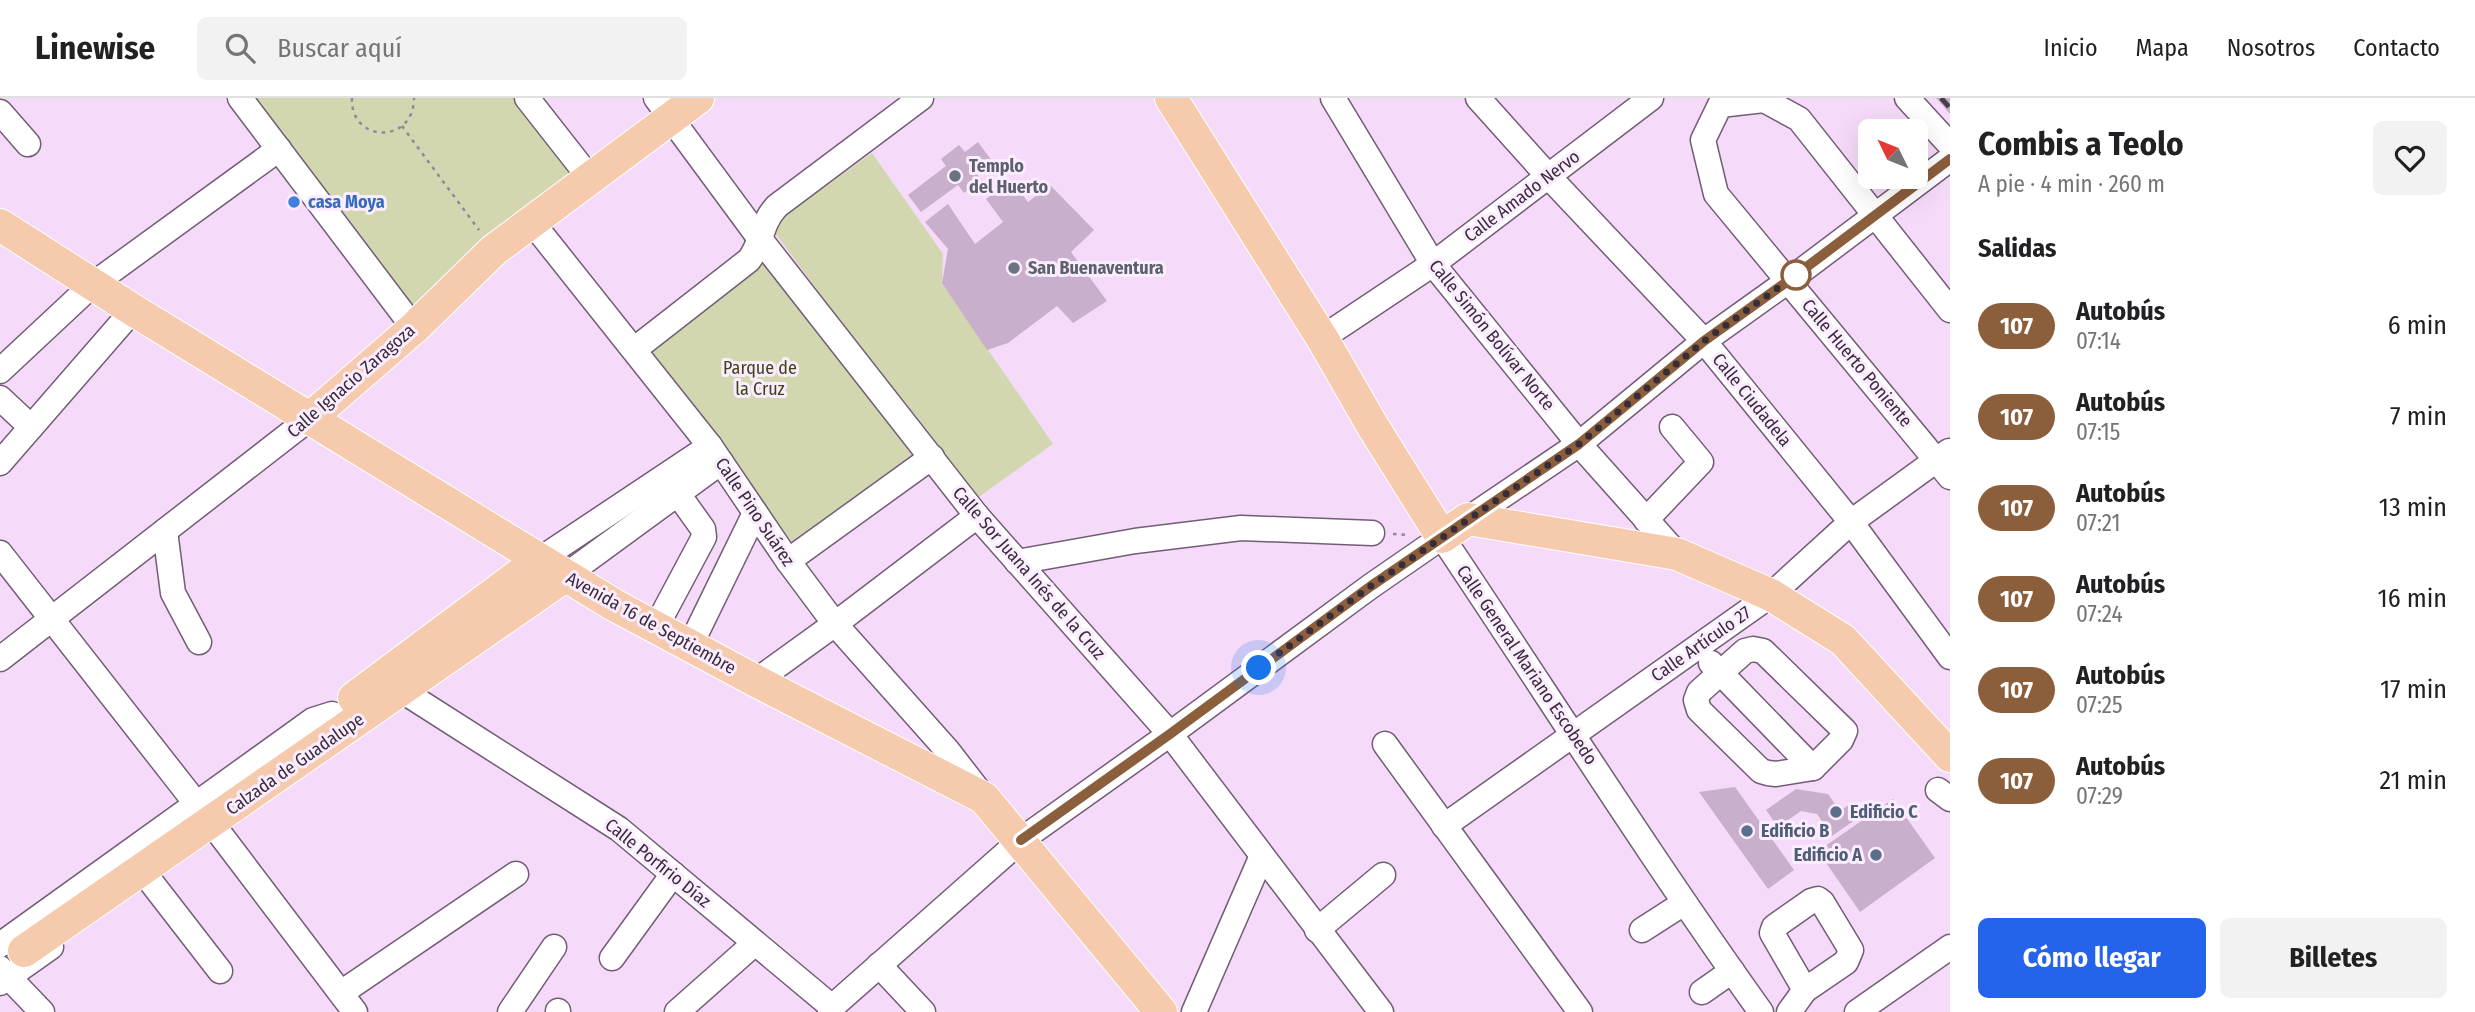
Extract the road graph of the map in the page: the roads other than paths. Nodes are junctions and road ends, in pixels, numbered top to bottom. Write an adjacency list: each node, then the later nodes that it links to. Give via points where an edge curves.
1 (240, 98): 14 (street)
2 (527, 98): 16 (street)
3 (698, 98): 10 (main road, Calle Ignacio Zaragoza)
4 (921, 98): 21 (street, via 777,206 764,222)
5 (1171, 98): 28 (main road, Calle General Mariano Escobedo)
6 (1333, 98): 22 (street, Calle Simón Bolívar Norte)
7 (1478, 98): 17 (street, Calle Ciudadela)
8 (1651, 98): 17 (street, Calle Amado Nervo)
9 (1907, 98): 13 (street)
10 (664, 108): 16 (main road, Calle Ignacio Zaragoza); 21 (street, Calle Sor Juana Inés de la Cruz)
11 (0, 112): 12 (street)
12 (28, 144)
13 (1950, 145)
14 (279, 149): 24 (street); 27 (street)
15 (1950, 159): 18 (street)
16 (589, 177): 19 (main road, Calle Ignacio Zaragoza)
17 (1549, 177): 22 (street, Calle Amado Nervo); 29 (street, Calle Ciudadela)
18 (1875, 215): 23 (street); 23 (street, Calle Huerto Poniente, via 1799,118 1764,100 1720,105 1703,140 1716,194); 26 (street)
19 (531, 221): 27 (main road, Calle Ignacio Zaragoza, via 494,250); 30 (street, Calle Pino Suárez)
20 (0, 225): 24 (main road, Avenida 16 de Septiembre)
21 (760, 239): 30 (street, via 749,260); 39 (street, Calle Sor Juana Inés de la Cruz)
22 (1433, 264): 28 (street, Calle Amado Nervo); 36 (street, Calle Simón Bolívar Norte)
23 (1788, 281): 29 (street); 40 (street, Calle Huerto Poniente)
24 (92, 285): 25 (main road, Avenida 16 de Septiembre); 31 (street)
25 (133, 310): 33 (main road, Avenida 16 de Septiembre); 34 (street)
26 (1950, 310)
27 (414, 328): 33 (main road, Calle Ignacio Zaragoza)
28 (1322, 338): 49 (main road, Calle General Mariano Escobedo)
29 (1704, 341): 36 (street); 46 (street, Calle Ciudadela)
30 (635, 349): 38 (street, Calle Pino Suárez)
31 (0, 371)
32 (0, 398): 34 (street)
33 (309, 419): 47 (street, Calle Ignacio Zaragoza); 54 (main road, Avenida 16 de Septiembre)
34 (31, 427): 37 (street)
35 (1671, 427): 45 (street, via 1700,462)
36 (1579, 444): 44 (street); 45 (street, Calle Simón Bolívar Norte)
37 (3, 452)
38 (716, 454): 41 (street); 42 (street, Calle Pino Suárez); 54 (street)
39 (932, 457): 43 (street, Calle Sor Juana Inés de la Cruz); 52 (street)
40 (1946, 462): 46 (street, Calle Artículo 27)
41 (678, 494): 54 (street); 58 (street, via 704,537)
42 (755, 513): 52 (street, Calle Pino Suárez); 60 (street)
43 (976, 516): 53 (street, Calle Sor Juana Inés de la Cruz); 57 (street)
44 (1468, 519): 49 (main road); 51 (main road)
45 (1646, 520): 51 (street, Calle Simón Bolívar Norte)
46 (1851, 522): 55 (street, Calle Artículo 27); 62 (street, Calle Ciudadela)
47 (165, 531): 56 (street, Calle Ignacio Zaragoza); 59 (street, via 173,593)
48 (1372, 533): 53 (street, via 1241,528)
49 (1442, 537): 68 (street, Calle General Mariano Escobedo); 69 (street)
50 (0, 553): 56 (street)
51 (1677, 554): 55 (main road)
52 (788, 561): 57 (street, Calle Pino Suárez)
53 (1017, 562): 69 (street, Calle Sor Juana Inés de la Cruz)
54 (552, 568): 58 (main road, Avenida 16 de Septiembre); 66 (main road, Calzada de Guadalupe); 67 (main road, Calzada de Guadalupe)
55 (1771, 595): 61 (street, Calle Artículo 27); 71 (main road, via 1843,640)
56 (52, 618): 63 (street, Calle Ignacio Zaragoza); 74 (street)
57 (835, 624): 65 (street); 73 (street, Calle Pino Suárez)
58 (656, 627): 60 (main road, Avenida 16 de Septiembre)
59 (199, 642)
60 (690, 646): 65 (main road, Avenida 16 de Septiembre)
61 (1696, 647): 64 (street); 68 (street, Calle Artículo 27)
62 (1950, 657)
63 (0, 659)
64 (1721, 673): 72 (street); 72 (street, via 1699,692 1699,710 1761,771 1776,774); 72 (street, via 1745,651 1763,651 1841,726 1845,731 1841,740)
65 (756, 681): 73 (main road, Avenida 16 de Septiembre)
66 (401, 690): 67 (main road, Calzada de Guadalupe); 80 (street, Calle Porfirio Díaz, via 619,829)
67 (340, 720): 74 (street, via 313,720); 76 (street, via 330,752); 90 (main road, Calzada de Guadalupe)
68 (1573, 733): 75 (street, Calle Artículo 27); 83 (street, Calle General Mariano Escobedo)
69 (1170, 734): 77 (street); 78 (street, Calle Sor Juana Inés de la Cruz)
70 (1385, 744): 75 (street)
71 (1950, 756)
72 (1813, 768)
73 (984, 798): 77 (main road, Avenida 16 de Septiembre)
74 (195, 802): 90 (street)
75 (1444, 826): 105 (street)
76 (217, 830): 82 (street); 96 (street)
77 (1021, 840): 91 (street); 102 (main road, Avenida 16 de Septiembre)
78 (1261, 858): 84 (street, Calle Sor Juana Inés de la Cruz); 103 (street)
79 (516, 874): 96 (street)
80 (673, 874): 86 (street, Calle Porfirio Díaz); 89 (street)
81 (1382, 875): 84 (street)
82 (148, 878): 90 (street); 92 (street)
83 (1684, 903): 85 (street); 93 (street, Calle General Mariano Escobedo)
84 (1317, 930): 104 (street, Calle Sor Juana Inés de la Cruz)
85 (1642, 930)
86 (755, 943): 97 (street, Calle Porfirio Díaz); 100 (street)
87 (554, 947): 99 (street)
88 (1950, 947): 108 (street)
89 (612, 958)
90 (9, 961): 98 (street)
91 (879, 965): 97 (street); 101 (street)
92 (220, 971)
93 (1732, 971): 95 (street); 106 (street, Calle General Mariano Escobedo)
94 (1805, 990): 94 (street, via 1846,961 1850,950 1818,899 1774,927 1772,933); 107 (street)
95 (1702, 992)
96 (348, 1003)
97 (831, 1009)
98 (42, 1012)
99 (510, 1012)
100 (677, 1012)
101 (923, 1012)
102 (1161, 1012)
103 (1194, 1012)
104 (1381, 1012)
105 (1580, 1012)
106 (1760, 1012)
107 (1788, 1012)
108 (1857, 1012)

